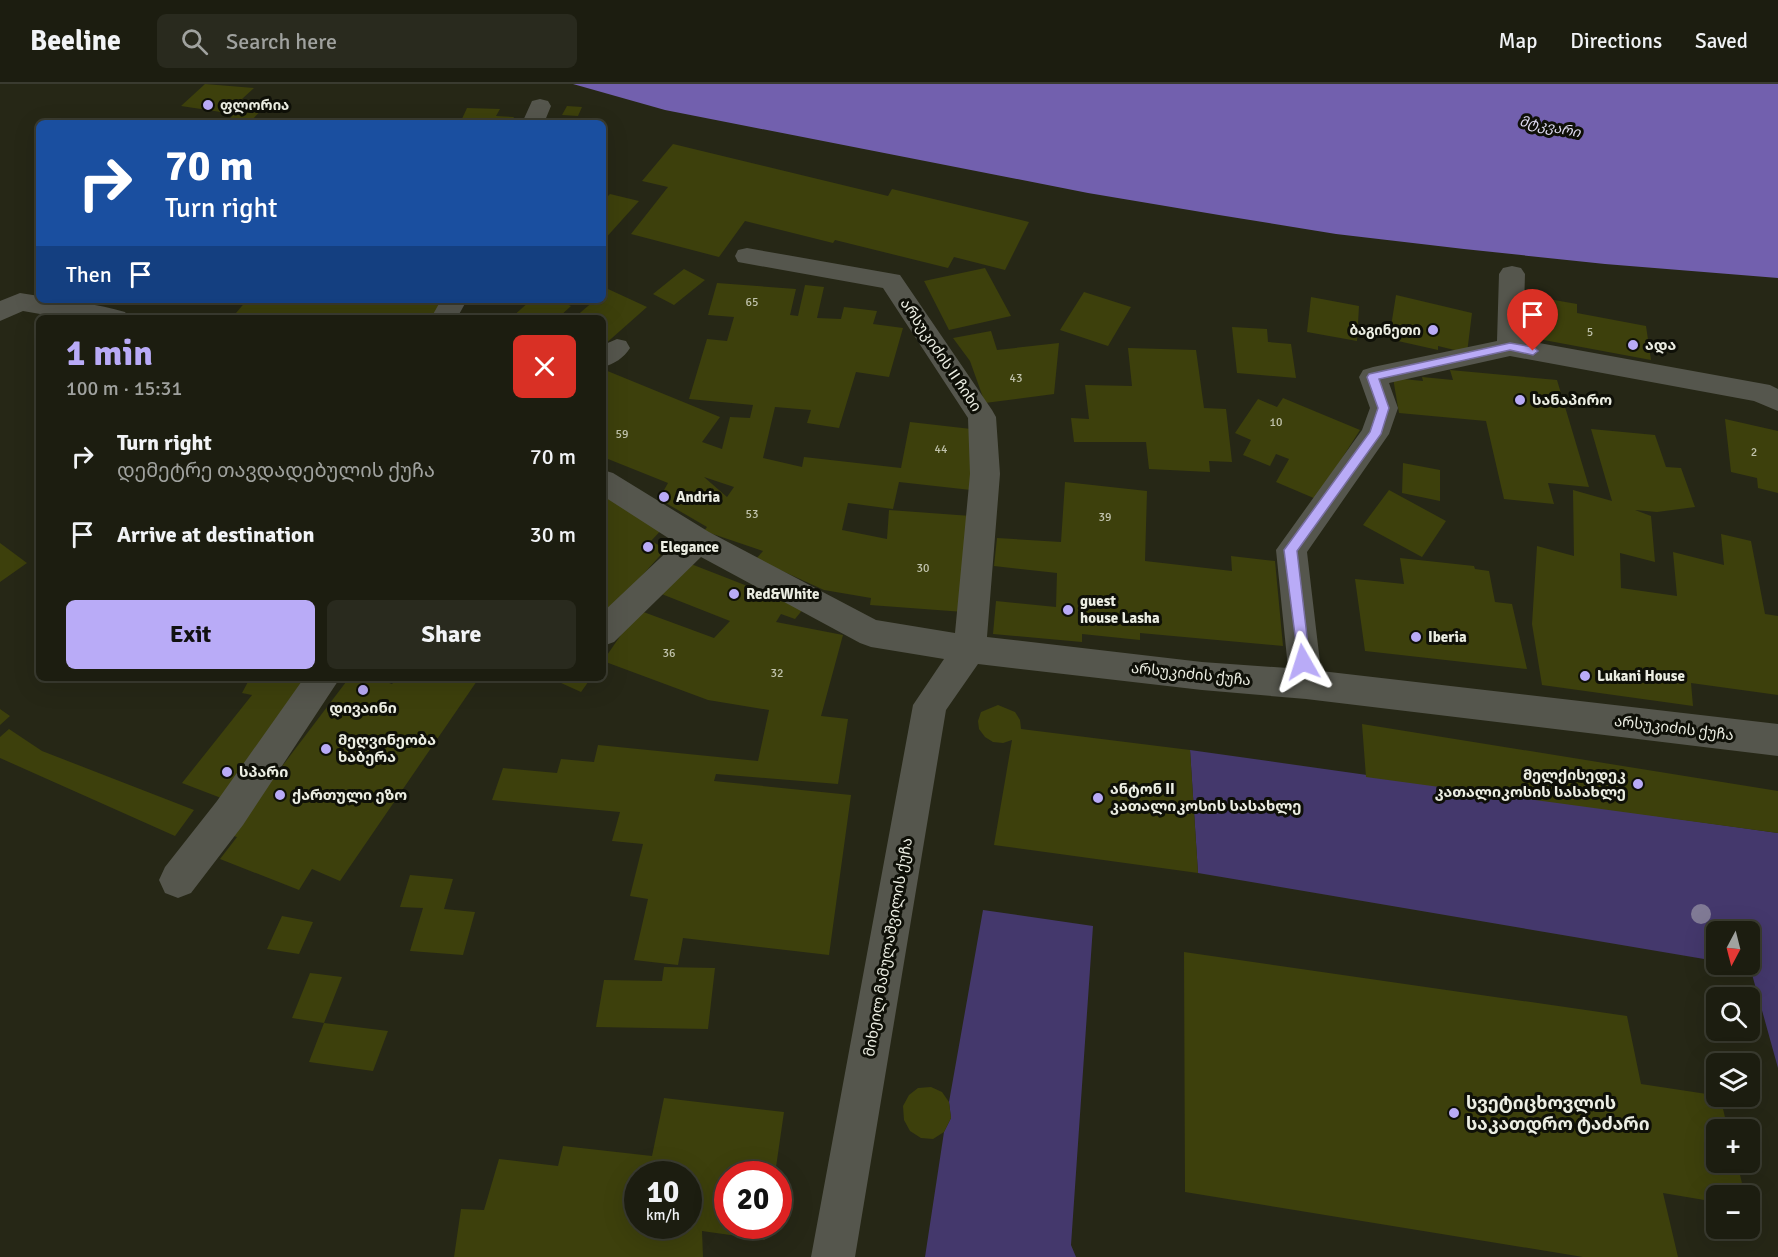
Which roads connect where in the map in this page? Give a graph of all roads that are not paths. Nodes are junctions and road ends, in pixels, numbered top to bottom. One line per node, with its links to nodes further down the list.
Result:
1 (747, 256): 10 (street, არსუკიძის II ჩიხი)
2 (1512, 274): 5 (street)
3 (0, 312): 4 (street)
4 (98, 315)
5 (1510, 347): 6 (street); 12 (street)
6 (1778, 401)
7 (606, 483): 8 (street, არსუკიძის ქუჩა)
8 (698, 541): 9 (street); 10 (street, არსუკიძის ქუჩა)
9 (606, 629)
10 (970, 649): 12 (street, არსუკიძის ქუჩა); 15 (street, მიხეილ მამულაშვილის ქუჩა)
11 (321, 681): 14 (street)
12 (1306, 684): 13 (street, არსუკიძის ქუჩა)
13 (1778, 740)
14 (178, 880)
15 (833, 1257)

